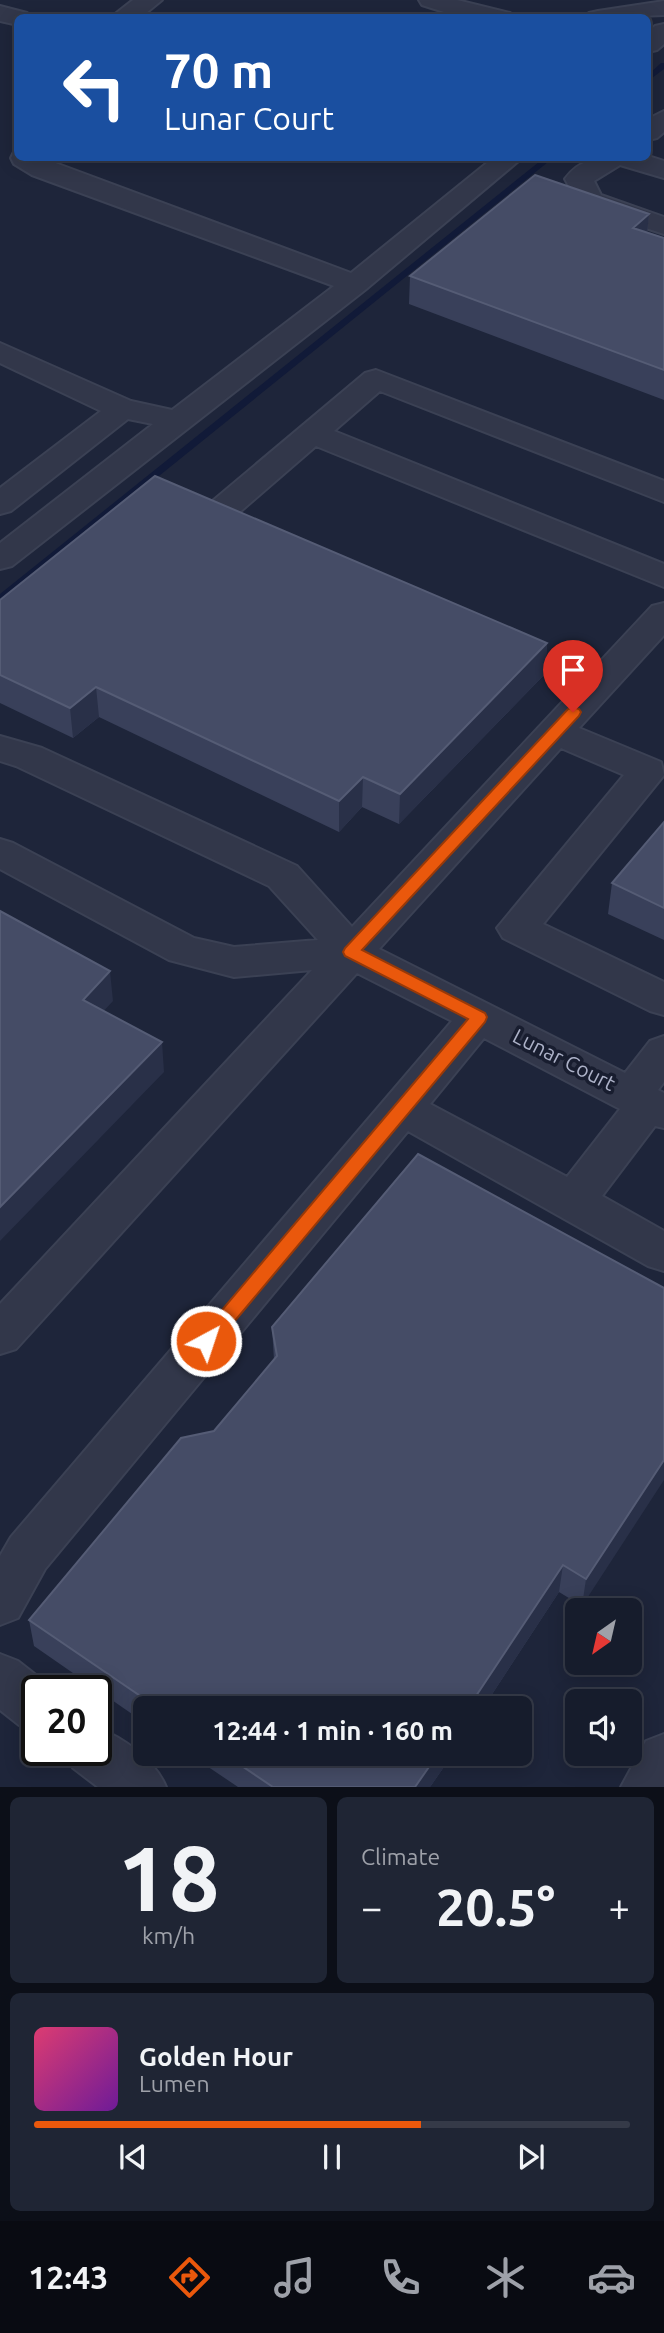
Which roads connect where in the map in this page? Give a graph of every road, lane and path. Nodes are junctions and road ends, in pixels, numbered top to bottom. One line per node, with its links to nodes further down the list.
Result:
1 (150, 0): 4 (street)
2 (431, 0): 5 (street)
3 (664, 8): 6 (street)
4 (127, 14)
5 (478, 14)
6 (624, 14)
7 (29, 161): 13 (street)
8 (505, 161): 13 (street)
9 (608, 161): 12 (street)
10 (635, 161): 11 (street)
11 (664, 170)
12 (664, 226)
13 (355, 284): 16 (street)
14 (0, 352): 15 (street)
15 (122, 409): 16 (street); 19 (street)
16 (178, 420): 21 (street)
17 (312, 433): 18 (street); 20 (street); 22 (street)
18 (664, 492)
19 (0, 503)
20 (215, 516)
21 (0, 559)
22 (664, 576)
23 (664, 614): 24 (street)
24 (555, 732): 26 (street); 28 (street)
25 (0, 748): 28 (street)
26 (656, 762): 29 (street)
27 (0, 852): 28 (street)
28 (351, 952): 30 (street, Lunar Court); 36 (street)
29 (664, 1000)
30 (479, 1017): 32 (street, Lunar Court); 33 (street)
31 (664, 1052): 32 (street)
32 (648, 1103): 34 (street)
33 (402, 1108): 34 (street); 37 (street)
34 (573, 1202): 35 (street)
35 (664, 1253)
36 (0, 1335)
37 (0, 1602)
38 (0, 1678): 39 (street)
39 (21, 1695)
40 (664, 1759): 43 (street)
41 (112, 1766): 42 (street)
42 (140, 1787)
43 (647, 1787)

